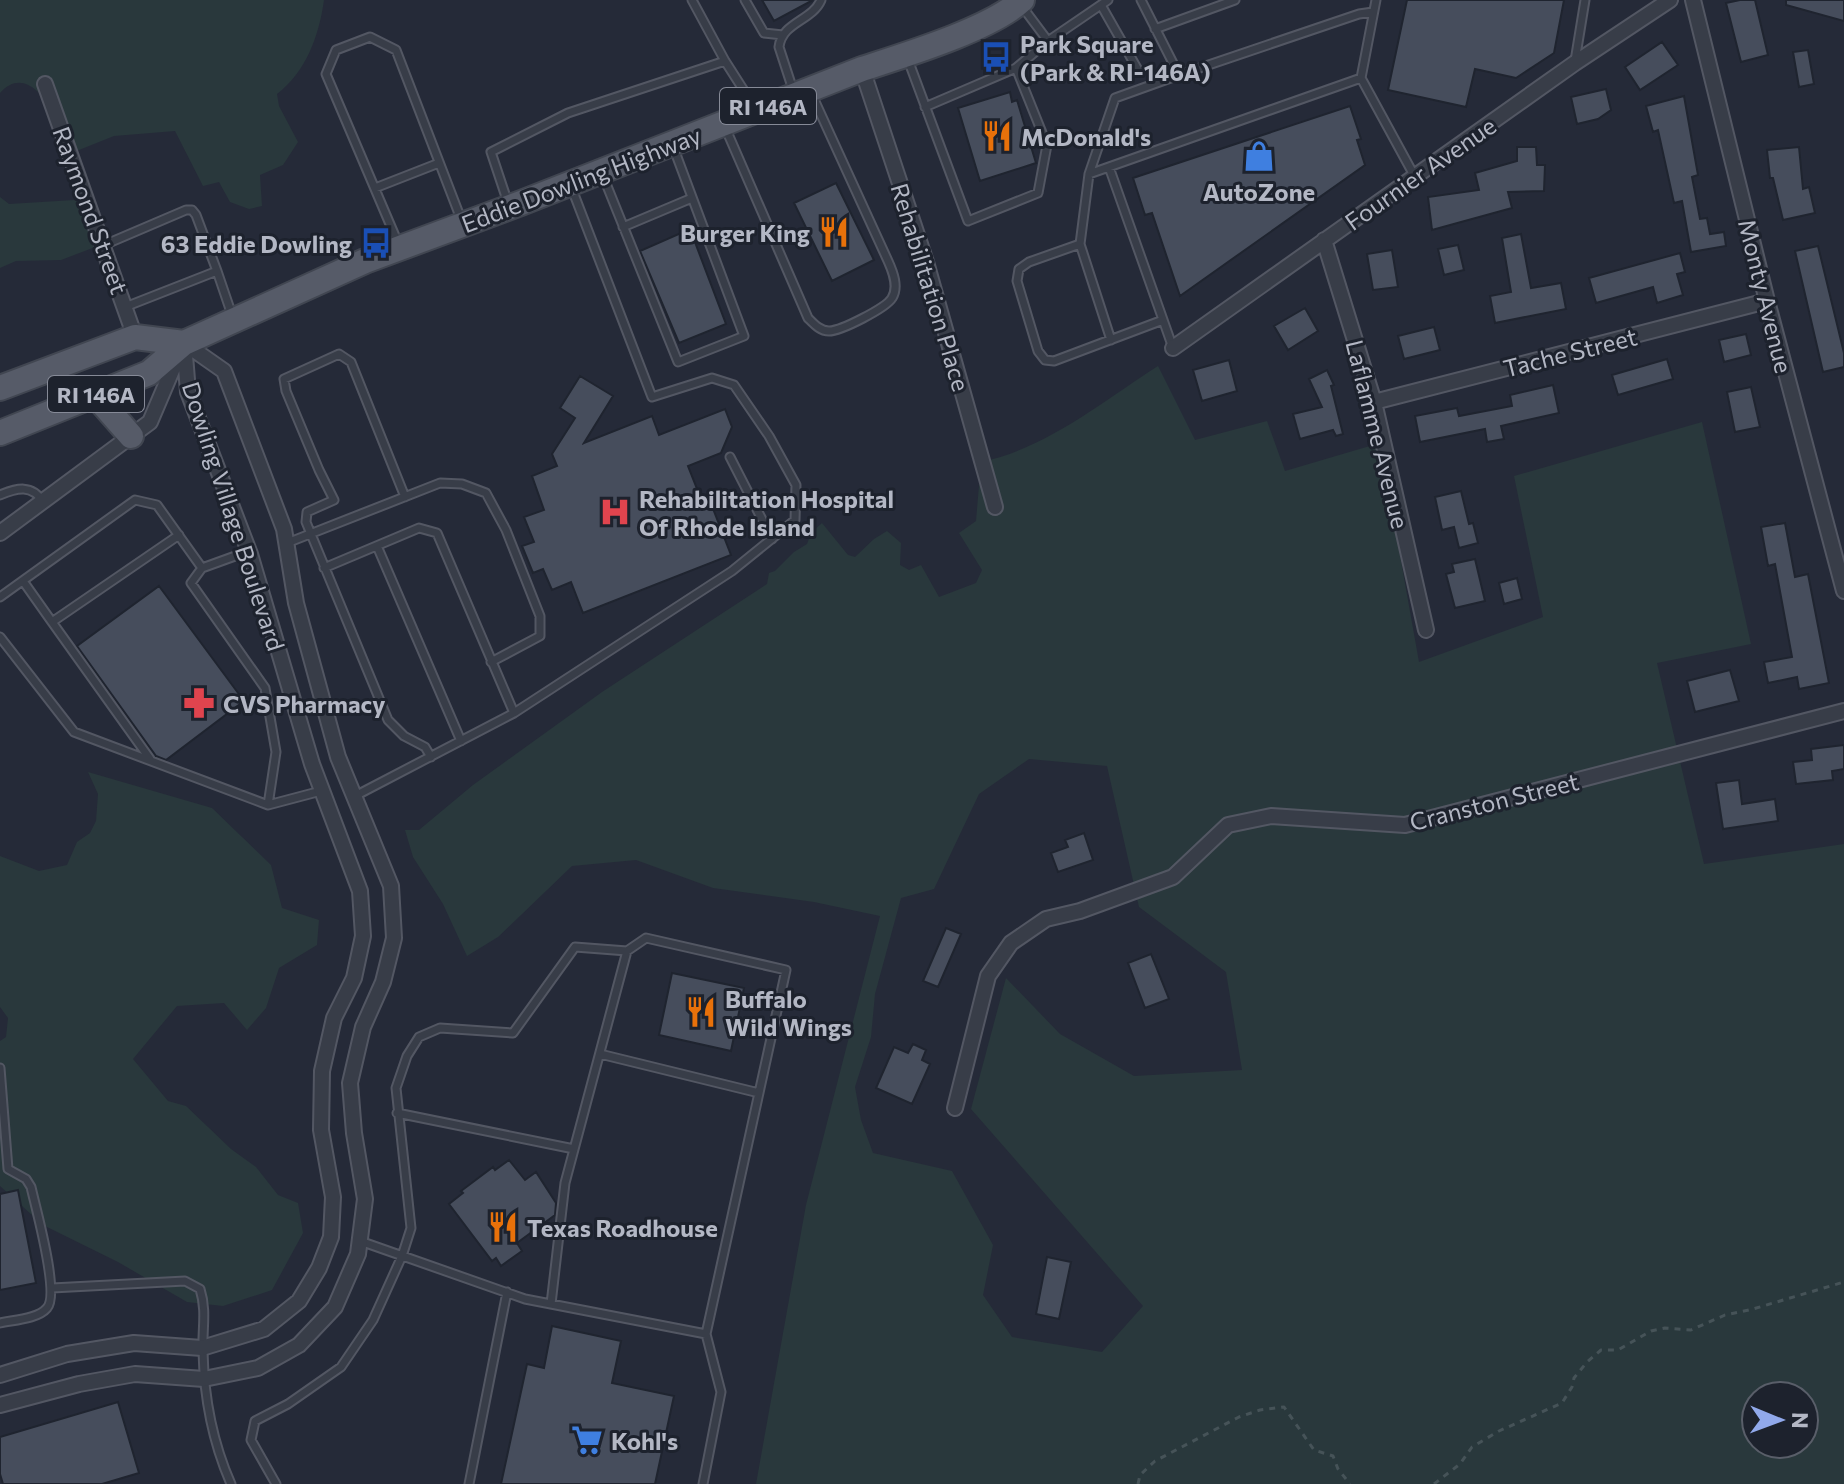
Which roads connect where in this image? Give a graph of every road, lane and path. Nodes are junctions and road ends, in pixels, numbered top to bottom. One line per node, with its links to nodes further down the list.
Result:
1 (692, 0): 17 (lane)
2 (745, 0): 14 (lane)
3 (821, 0): 14 (lane)
4 (1141, 0): 13 (lane)
5 (1235, 0): 13 (lane)
6 (1376, 0): 12 (lane)
7 (1585, 0): 18 (lane)
8 (1670, 0): 18 (street, Fournier Avenue)
9 (1693, 0): 46 (street, Monty Avenue)
10 (1023, 1): 15 (lane); 16 (main road, Eddie Dowling Highway / RI 146A)
11 (1104, 3): 15 (lane); 21 (lane)
12 (1373, 12): 22 (lane); 23 (lane)
13 (1155, 29): 22 (lane)
14 (783, 35): 25 (lane)
15 (1048, 41): 19 (lane)
16 (906, 55): 20 (main road, Eddie Dowling Highway / RI 146A); 26 (lane)
17 (725, 61): 27 (lane); 38 (lane)
18 (1575, 63): 34 (street, Fournier Avenue)
19 (1016, 68): 26 (lane); 26 (lane)
20 (862, 69): 25 (main road, Eddie Dowling Highway / RI 146A); 63 (street, Rehabilitation Place)
21 (1138, 70)
22 (1179, 75): 33 (lane)
23 (1361, 78): 31 (lane); 34 (lane)
24 (45, 84): 43 (street, Raymond Street)
25 (802, 92): 27 (main road, Eddie Dowling Highway / RI 146A); 28 (lane)
26 (925, 107)
27 (757, 110): 28 (main road, Eddie Dowling Highway / RI 146A)
28 (723, 123): 29 (main road, Eddie Dowling Highway / RI 146A)
29 (672, 143): 32 (main road, Eddie Dowling Highway / RI 146A); 37 (lane)
30 (439, 163): 36 (lane); 36 (lane); 39 (lane)
31 (1109, 167): 33 (lane); 49 (lane)
32 (601, 171): 35 (main road, Eddie Dowling Highway / RI 146A); 40 (lane)
33 (1089, 174): 42 (lane)
34 (1415, 177): 41 (street, Fournier Avenue)
35 (570, 183): 38 (main road, Eddie Dowling Highway / RI 146A); 67 (lane)
36 (375, 188): 44 (lane)
37 (692, 198): 40 (lane); 40 (lane)
38 (510, 207): 39 (main road, Eddie Dowling Highway / RI 146A)
39 (463, 225): 44 (main road, Eddie Dowling Highway / RI 146A)
40 (623, 227)
41 (1324, 240): 53 (street, Fournier Avenue); 56 (street, Laflamme Avenue)
42 (1080, 244): 51 (lane); 51 (lane)
43 (104, 245): 45 (lane); 47 (street, Raymond Street)
44 (400, 248): 48 (main road, Eddie Dowling Highway / RI 146A)
45 (217, 271): 47 (lane); 48 (lane)
46 (1767, 301): 56 (street, Tache Street); 74 (street, Monty Avenue)
47 (125, 307): 50 (street, Raymond Street)
48 (234, 320): 52 (main road, Eddie Dowling Highway / RI 146A)
49 (1163, 320): 51 (lane); 53 (lane)
50 (135, 337): 52 (main road, RI 146A); 54 (main road, RI 146A)
51 (1111, 340)
52 (184, 343): 55 (main road, Eddie Dowling Highway / RI 146A); 58 (street); 68 (street, Dowling Village Boulevard); 70 (street, Dowling Village Boulevard)
53 (1173, 348)
54 (0, 388)
55 (95, 395): 57 (main road, Eddie Dowling Highway / RI 146A); 58 (main road)
56 (1374, 402): 77 (street, Laflamme Avenue)
57 (0, 433)
58 (131, 436): 62 (street)
59 (730, 457): 67 (lane)
60 (0, 495): 62 (lane)
61 (405, 497): 65 (lane); 65 (lane); 79 (lane)
62 (43, 502): 64 (street)
63 (995, 507)
64 (0, 533)
65 (311, 534): 68 (lane); 72 (lane)
66 (179, 535): 71 (lane); 73 (lane); 76 (lane)
67 (772, 539): 81 (lane)
68 (286, 543): 86 (street, Dowling Village Boulevard)
69 (377, 546): 72 (lane); 79 (lane); 82 (lane)
70 (249, 551): 71 (lane); 85 (street, Dowling Village Boulevard)
71 (202, 568): 87 (lane)
72 (324, 568): 83 (lane)
73 (23, 581): 75 (lane); 76 (lane)
74 (1844, 591)
75 (0, 597)
76 (52, 622): 84 (lane)
77 (1426, 630)
78 (0, 637): 84 (lane)
79 (491, 662): 81 (lane)
80 (1844, 711): 92 (street, Cranston Street)
81 (514, 713): 82 (lane)
82 (461, 741): 83 (lane)
83 (431, 757): 86 (lane)
84 (152, 761): 87 (lane)
85 (322, 791): 87 (lane); 104 (street, Dowling Village Boulevard)
86 (355, 796): 96 (street, Dowling Village Boulevard)
87 (268, 805)
88 (627, 951): 89 (lane); 91 (lane); 93 (lane)
89 (600, 1054): 91 (lane); 94 (lane)
90 (0, 1068): 95 (lane)
91 (759, 1093): 103 (lane)
92 (955, 1108)
93 (397, 1113): 94 (lane); 97 (lane)
94 (574, 1149): 101 (lane)
95 (4, 1169): 99 (lane)
96 (360, 1241): 97 (lane); 106 (street, Dowling Village Boulevard)
97 (402, 1256): 100 (lane); 109 (lane)
98 (1844, 1282): 114 (path)
99 (52, 1288): 102 (lane); 104 (lane)
100 (507, 1292): 101 (lane); 110 (lane)
101 (551, 1304): 103 (lane)
102 (0, 1323)
103 (706, 1334): 111 (lane)
104 (202, 1348): 105 (street, Dowling Village Boulevard); 106 (lane)
105 (0, 1375)
106 (204, 1379): 107 (street, Dowling Village Boulevard); 108 (lane)
107 (0, 1405)
108 (231, 1484)
109 (276, 1484)
110 (469, 1484)
111 (703, 1484)
112 (1138, 1484): 113 (path)
113 (1350, 1484)
114 (1434, 1484)

